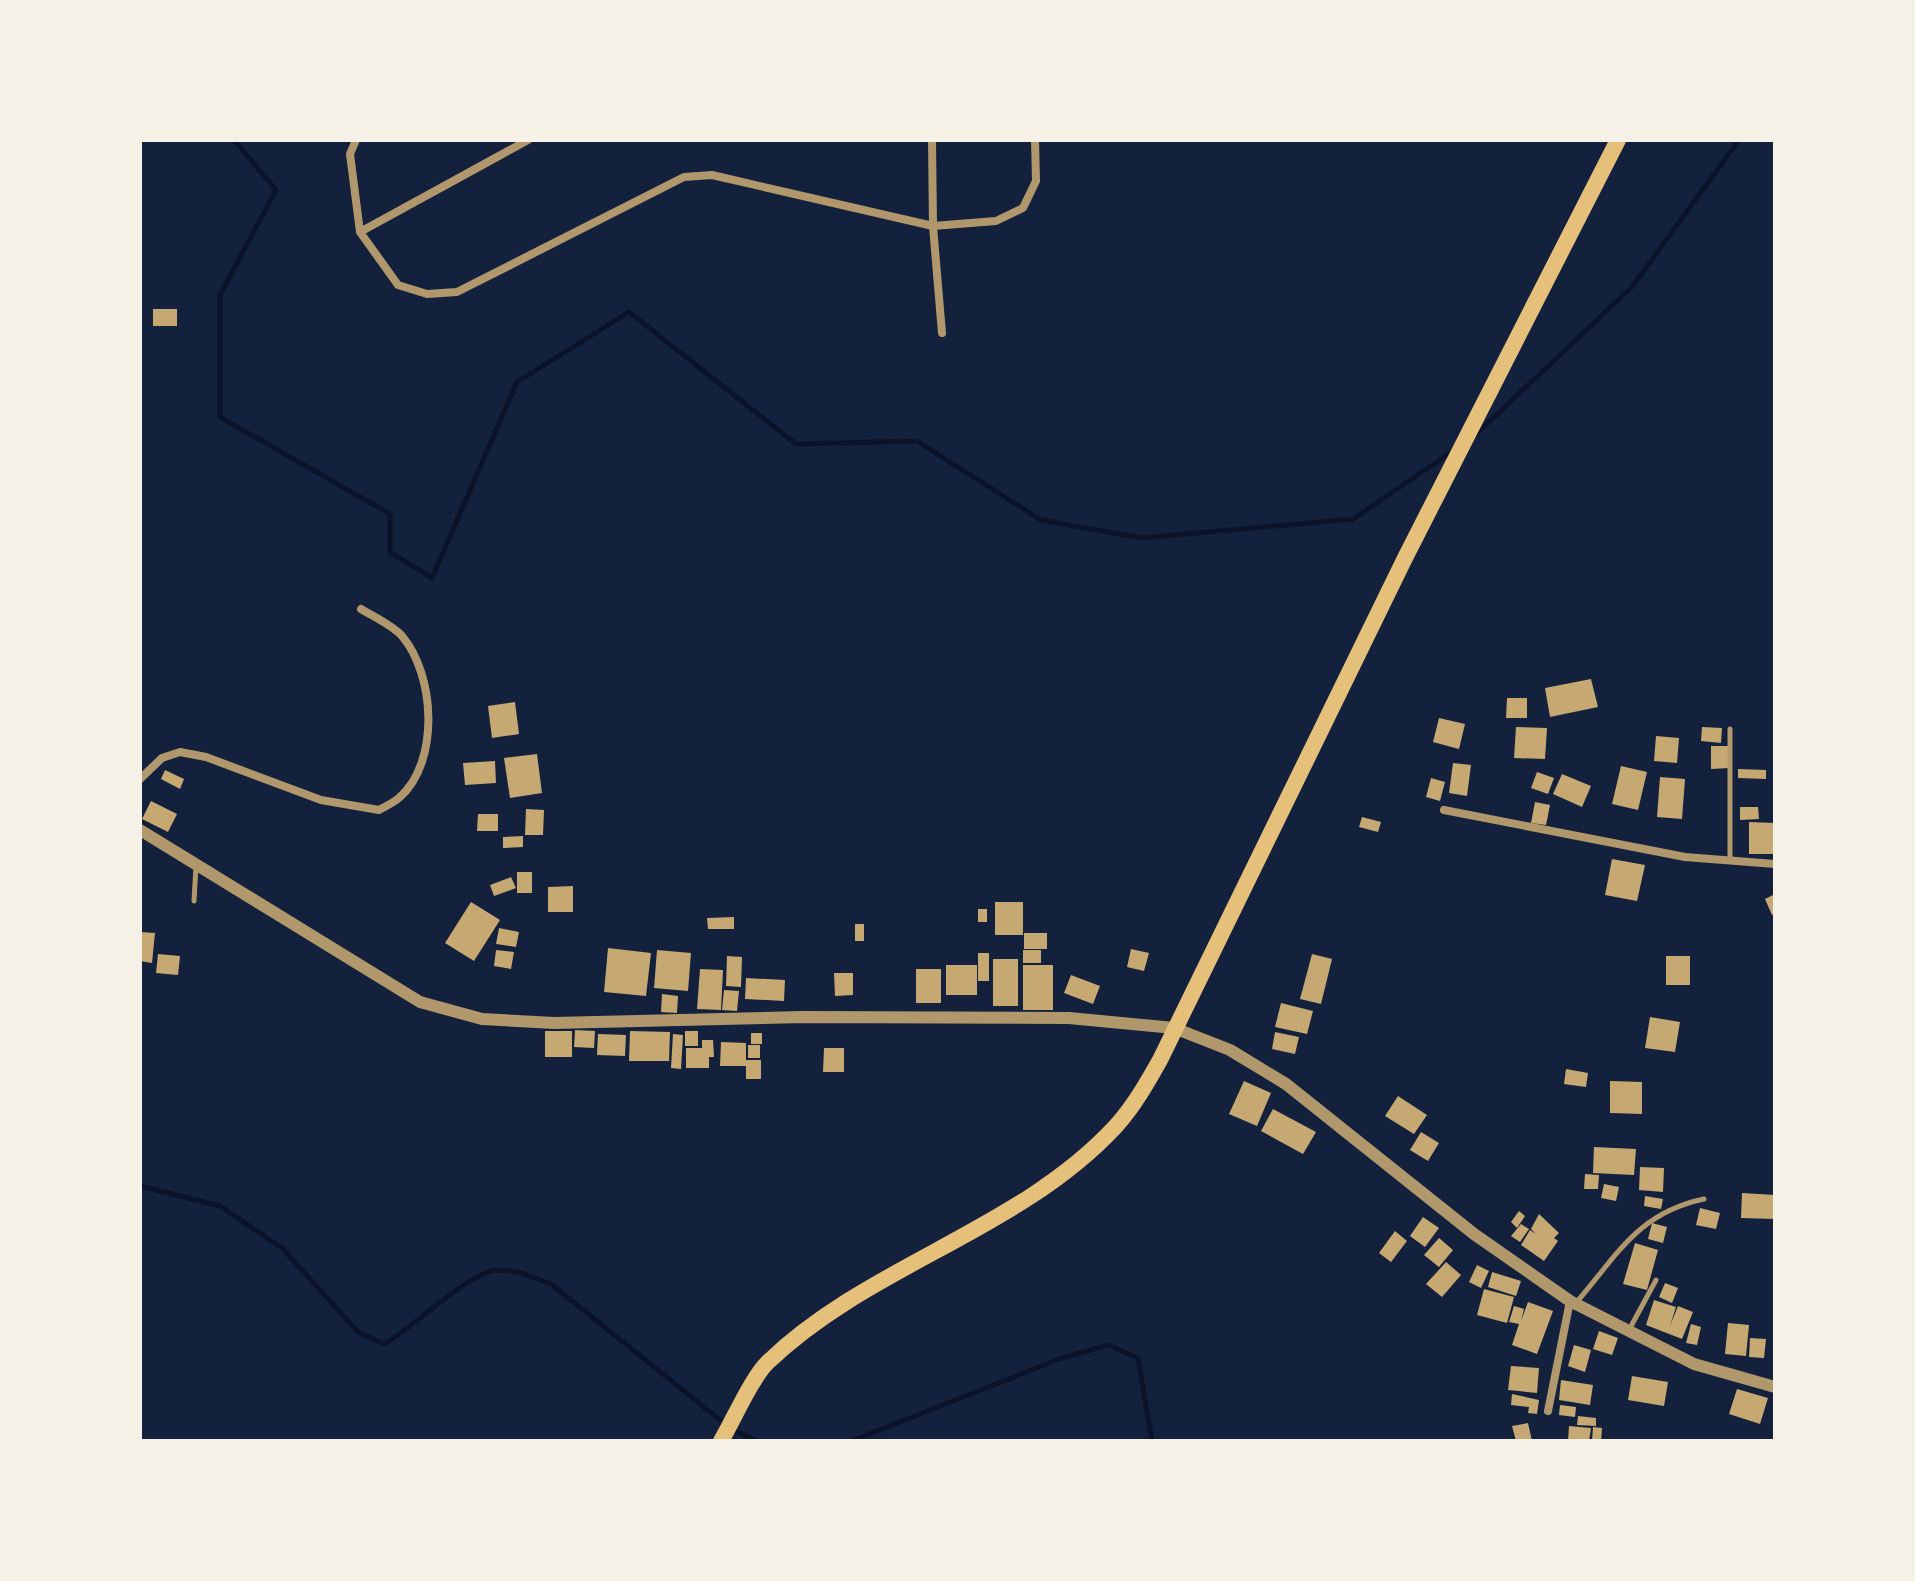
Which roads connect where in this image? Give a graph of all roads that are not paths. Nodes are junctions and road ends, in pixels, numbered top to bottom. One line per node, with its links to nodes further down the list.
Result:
1 (356, 140): 7 (street)
2 (528, 140): 7 (street)
3 (932, 140): 6 (street)
4 (1035, 140): 6 (street)
5 (1618, 140): 18 (main road)
6 (933, 226): 7 (street); 8 (street)
7 (360, 232)
8 (942, 333)
9 (361, 609): 11 (street)
10 (1730, 729): 14 (lane)
11 (140, 779)
12 (1444, 810): 14 (street)
13 (140, 830): 16 (street)
14 (1730, 860): 15 (street)
15 (1775, 864)
16 (196, 865): 17 (lane); 18 (street)
17 (194, 901)
18 (1174, 1028): 21 (street); 25 (main road)
19 (1704, 1199): 21 (lane)
20 (1656, 1280): 22 (lane)
21 (1573, 1302): 22 (street); 24 (street)
22 (1628, 1331): 23 (street)
23 (1775, 1387)
24 (1548, 1411)
25 (721, 1441)

